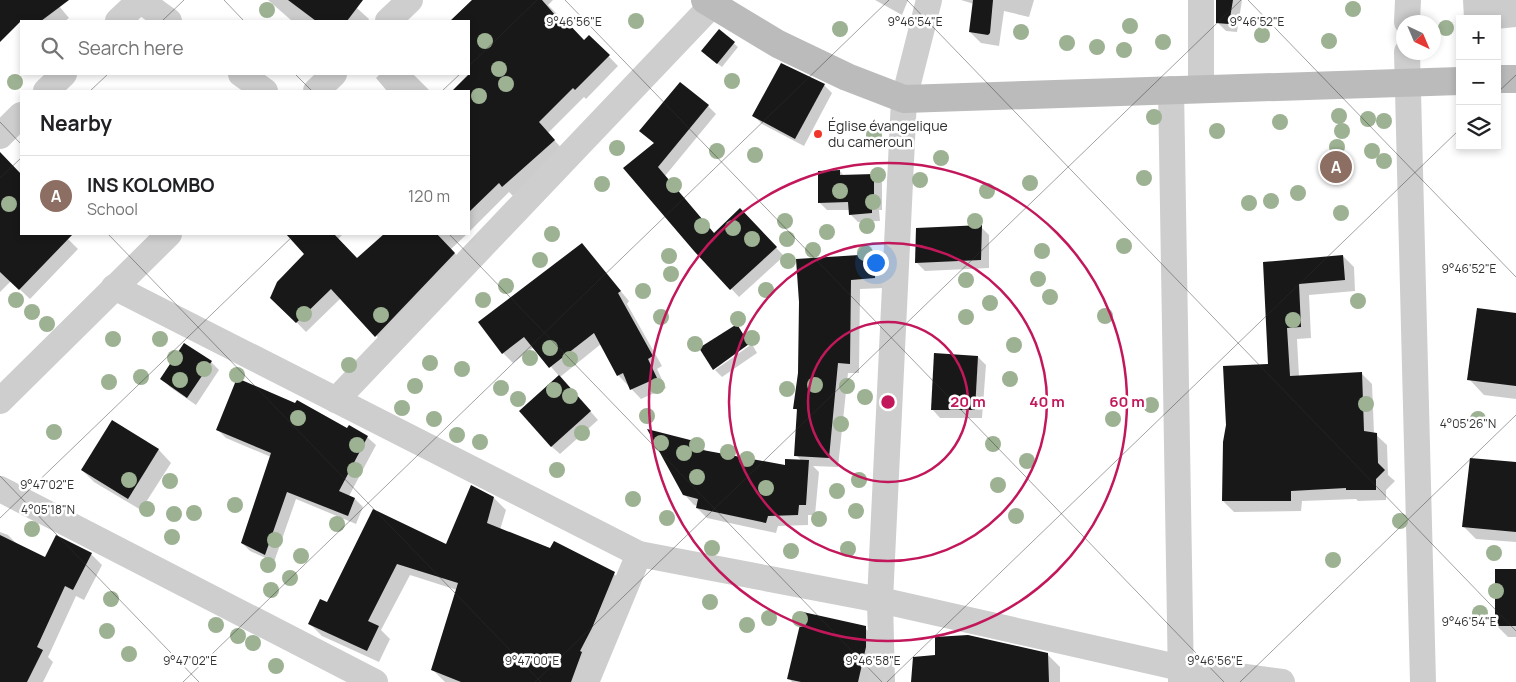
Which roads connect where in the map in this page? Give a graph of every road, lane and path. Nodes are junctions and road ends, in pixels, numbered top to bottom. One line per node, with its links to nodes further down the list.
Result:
1 (140, 0): 8 (street); 9 (street)
2 (410, 0): 10 (street)
3 (929, 0): 24 (street)
4 (1201, 0): 20 (street)
5 (1408, 0): 7 (street)
6 (709, 2): 24 (main road); 29 (street)
7 (1407, 15)
8 (119, 20)
9 (168, 20)
10 (389, 20)
11 (1407, 60): 18 (street)
12 (63, 75): 21 (street)
13 (242, 75): 22 (street)
14 (333, 75): 23 (street)
15 (1516, 79): 16 (main road)
16 (1501, 80)
17 (1456, 81): 18 (main road)
18 (1406, 83): 20 (main road); 39 (street)
19 (1171, 89): 20 (main road); 24 (main road); 34 (street)
20 (1201, 89)
21 (47, 90)
22 (264, 90)
23 (317, 90)
24 (904, 99): 33 (street)
25 (20, 116): 26 (street)
26 (0, 136)
27 (168, 235): 28 (street)
28 (114, 287): 29 (street); 30 (street)
29 (336, 400): 32 (street)
30 (0, 401)
31 (0, 489): 35 (street)
32 (639, 554): 33 (street); 36 (street)
33 (880, 600): 34 (street); 37 (street)
34 (1181, 675): 38 (street)
35 (375, 682)
36 (586, 682)
37 (882, 682)
38 (1282, 682)
39 (1423, 682)

